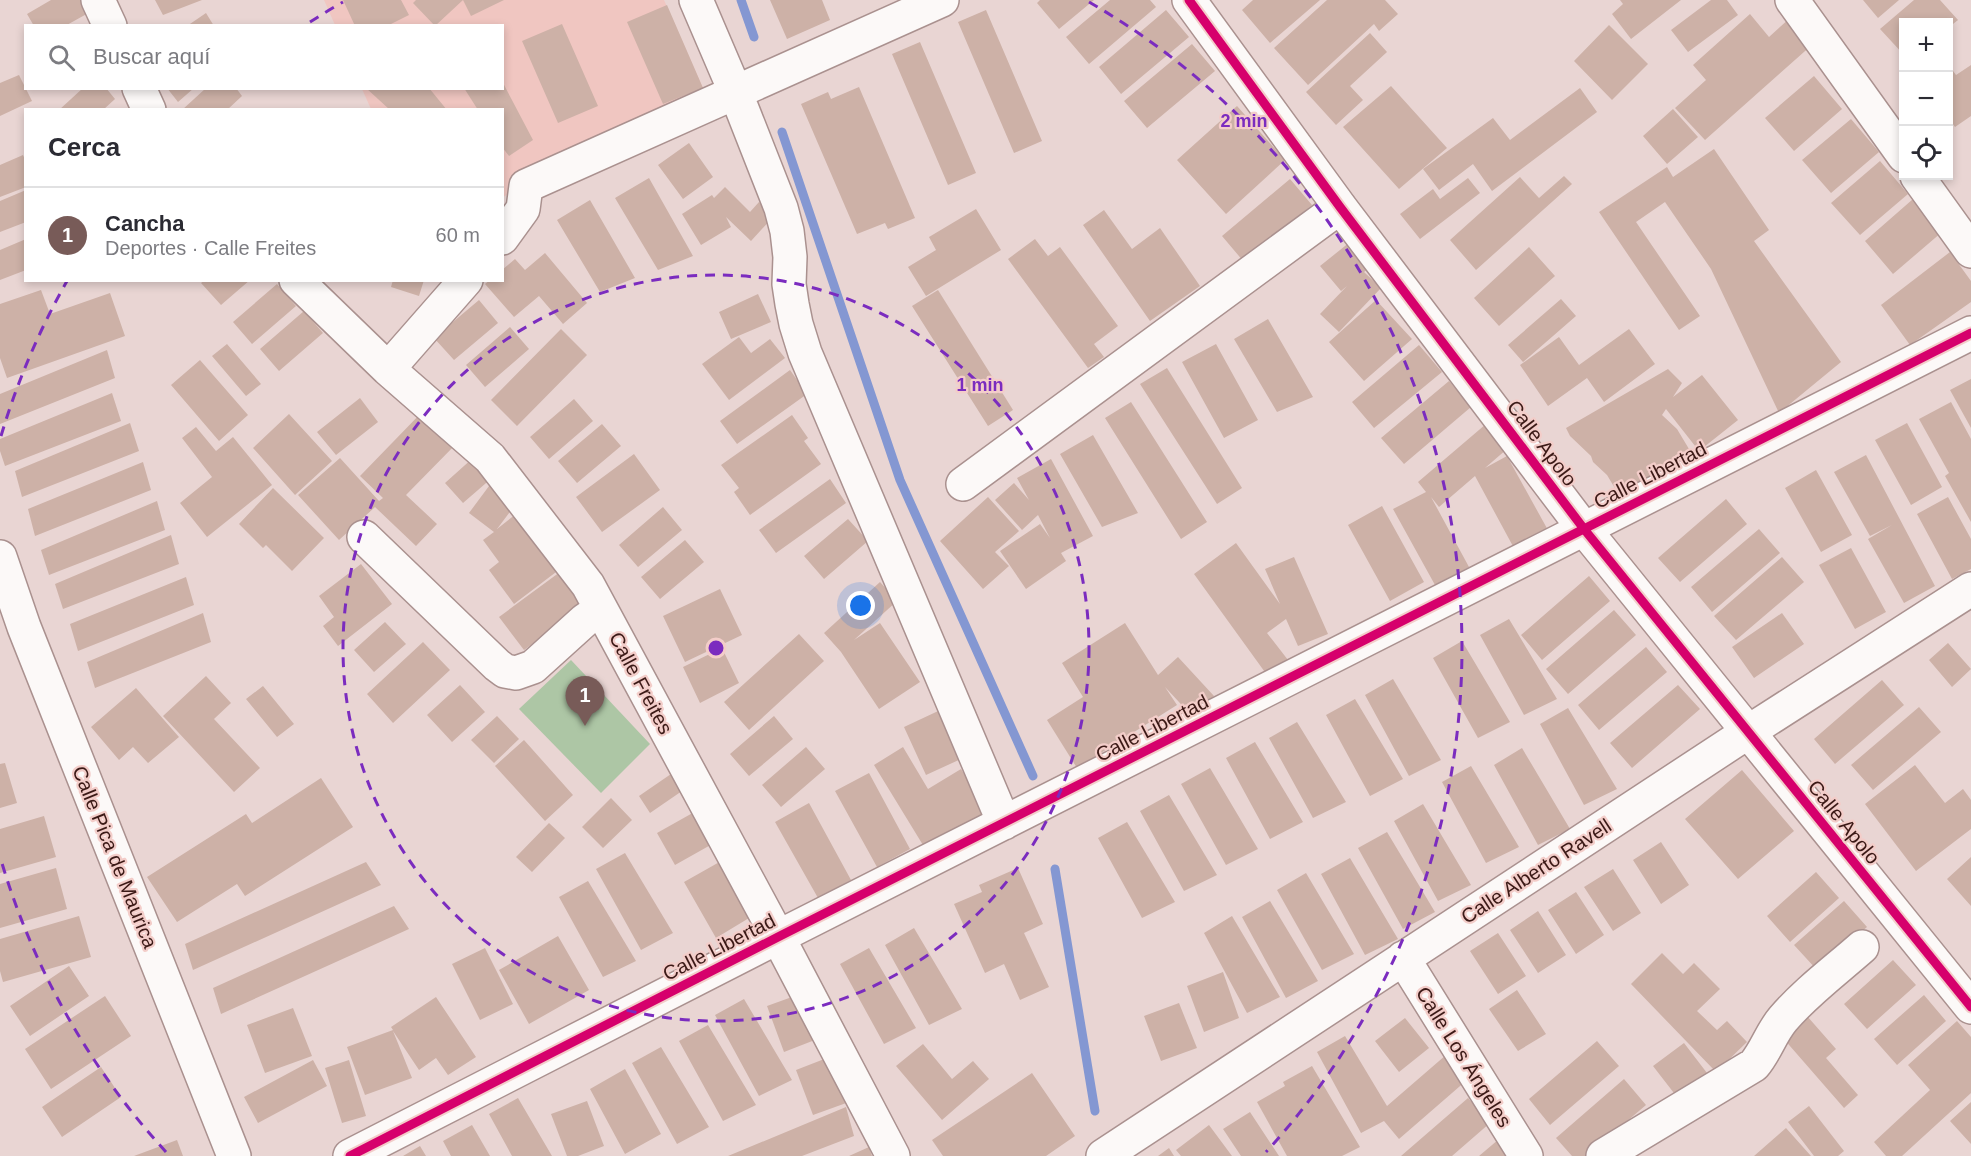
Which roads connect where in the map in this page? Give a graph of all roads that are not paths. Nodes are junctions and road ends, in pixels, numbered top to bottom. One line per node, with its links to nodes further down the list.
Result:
1 (98, 0): 6 (street)
2 (696, 0): 8 (street)
3 (942, 0): 8 (street)
4 (1189, 0): 12 (street, Calle Apolo)
5 (1792, 0): 10 (street)
6 (109, 24)
7 (140, 90): 9 (street)
8 (735, 91): 13 (street); 27 (street)
9 (148, 108)
10 (1899, 149)
11 (1920, 180): 14 (street)
12 (1340, 207): 19 (street); 20 (street, Calle Apolo)
13 (504, 235)
14 (1971, 251)
15 (298, 282): 18 (street, Calle Freites)
16 (464, 282): 18 (street)
17 (1971, 333): 20 (street, Calle Libertad)
18 (388, 369): 24 (street, Calle Freites)
19 (963, 484)
20 (1584, 529): 26 (street, Calle Apolo); 27 (street, Calle Libertad)
21 (364, 537): 24 (street)
22 (0, 557): 25 (street, Calle Pica de Maurica)
23 (1971, 589): 26 (street, Calle Alberto Ravell)
24 (601, 609): 28 (street, Calle Freites)
25 (12, 633): 32 (street, Calle Pica de Maurica)
26 (1748, 732): 30 (street, Calle Alberto Ravell); 31 (street, Calle Apolo)
27 (1004, 823): 28 (street, Calle Libertad)
28 (778, 937): 33 (street, Calle Libertad); 34 (street, Calle Freites)
29 (1862, 947): 37 (street)
30 (1403, 958): 35 (street, Calle Alberto Ravell); 36 (street, Calle Los Ángeles)
31 (1971, 1007)
32 (234, 1156)
33 (350, 1156)
34 (893, 1156)
35 (1103, 1156)
36 (1526, 1156)
37 (1603, 1156)

